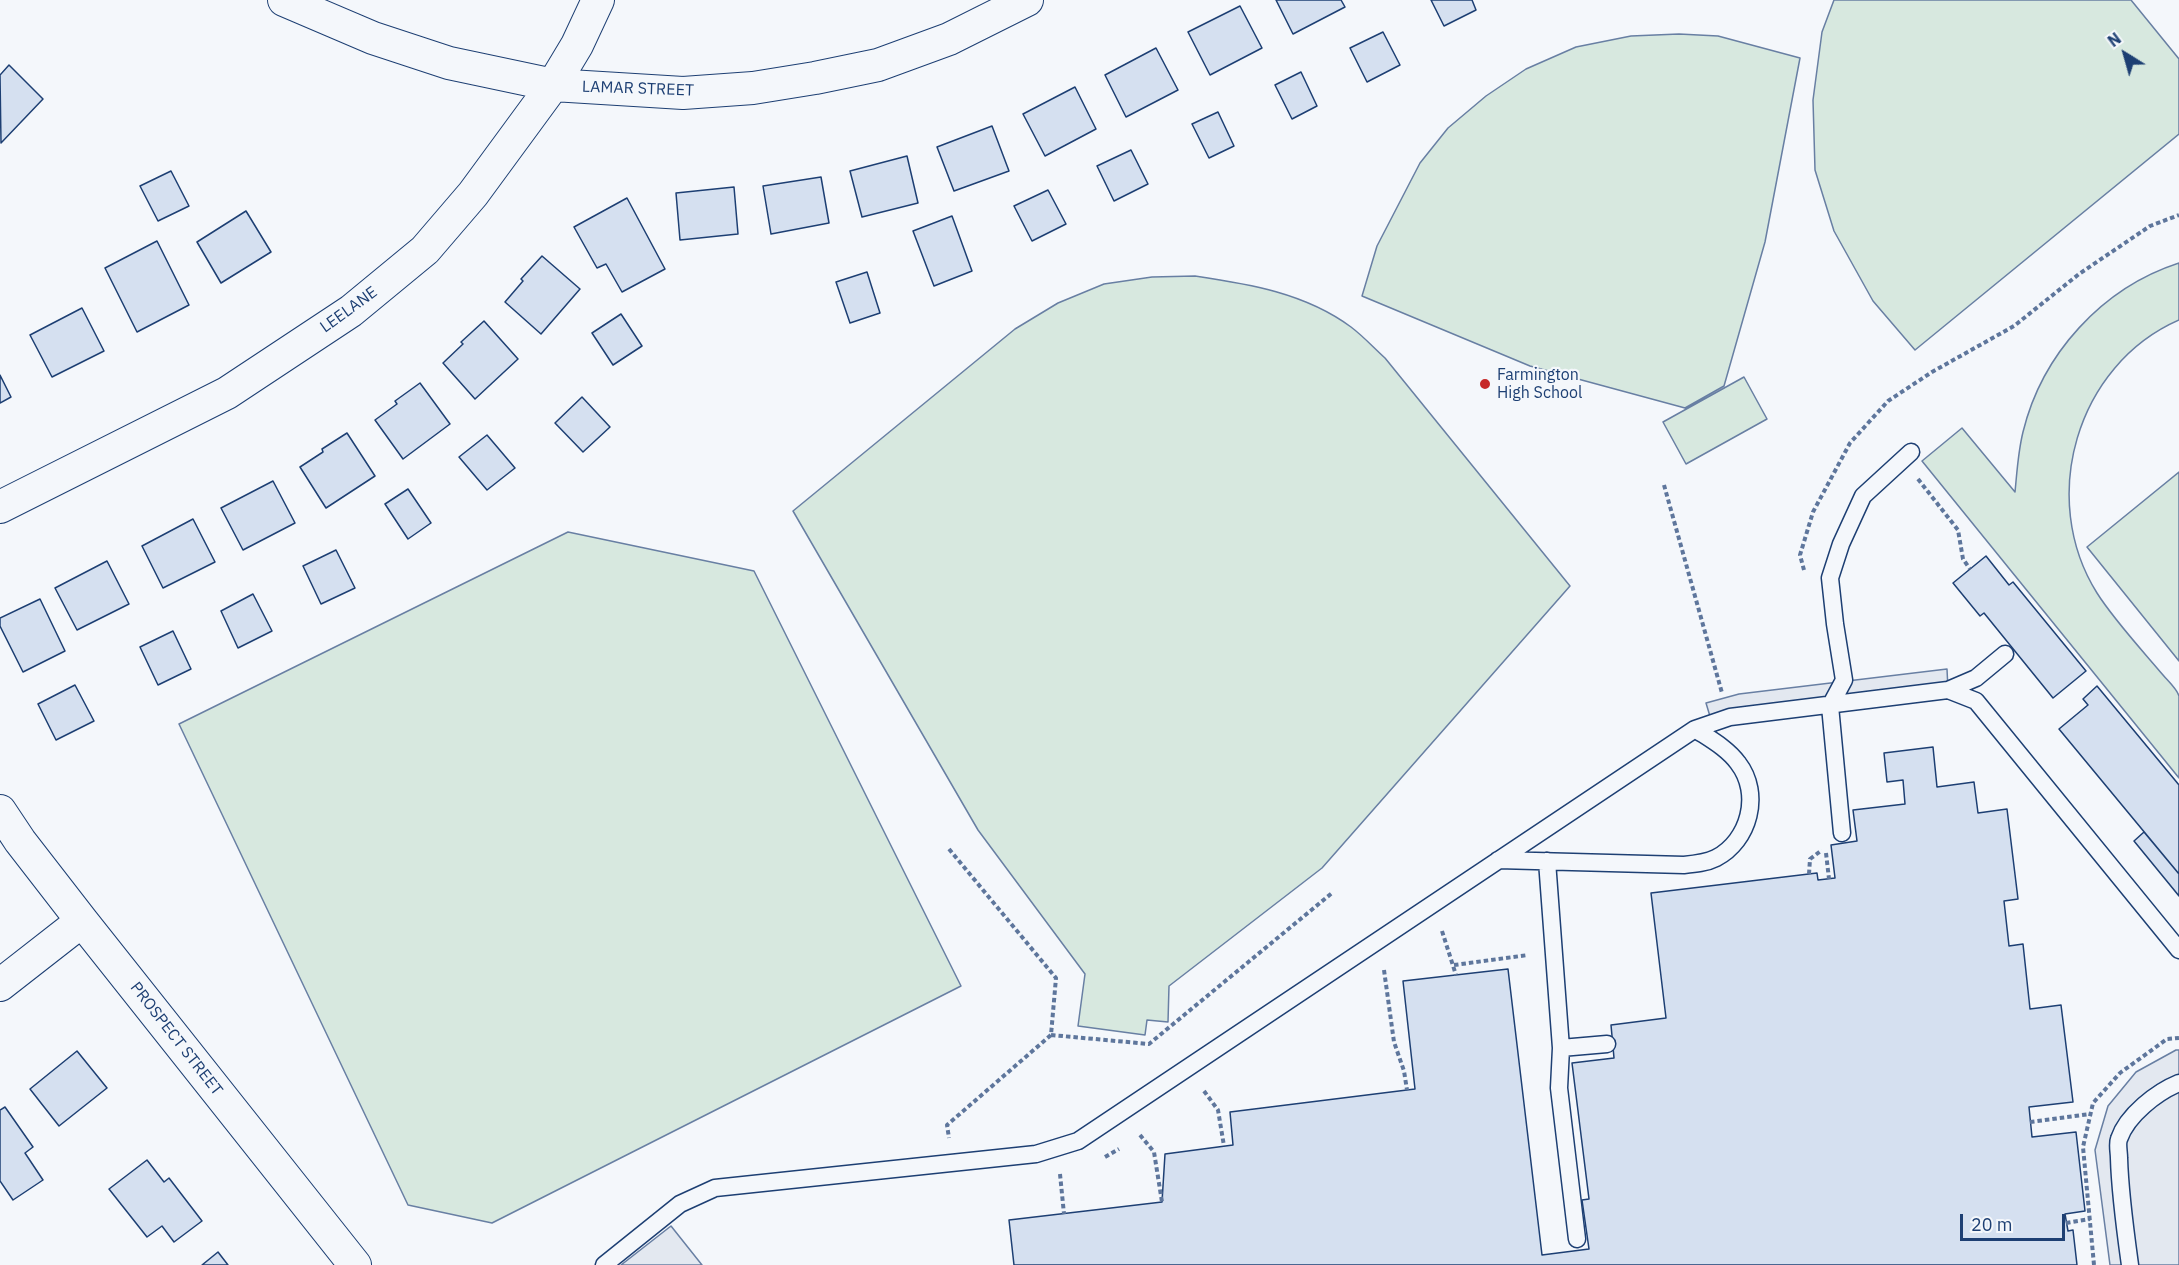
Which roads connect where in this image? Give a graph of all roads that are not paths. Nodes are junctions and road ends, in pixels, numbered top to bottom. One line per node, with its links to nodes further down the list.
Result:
1 (284, 0): 4 (street, LAMAR STREET)
2 (598, 0): 4 (street, LEELANE)
3 (1027, 0): 4 (street, LAMAR STREET)
4 (553, 86): 6 (street, LEELANE)
5 (1907, 456): 9 (lane)
6 (0, 507)
7 (2005, 654): 8 (lane)
8 (1948, 690): 9 (lane); 16 (lane)
9 (1830, 705): 10 (lane); 12 (lane)
10 (1695, 729): 13 (lane); 14 (lane)
11 (0, 811): 15 (street, PROSPECT STREET)
12 (1842, 833)
13 (1498, 860): 14 (lane); 23 (lane)
14 (1547, 861): 19 (lane)
15 (82, 921): 17 (street); 22 (street, PROSPECT STREET)
16 (2179, 950)
17 (0, 985)
18 (1607, 1044): 19 (lane)
19 (1562, 1048): 21 (lane)
20 (2179, 1083): 24 (lane)
21 (1577, 1239)
22 (355, 1265)
23 (604, 1265)
24 (2130, 1265)

